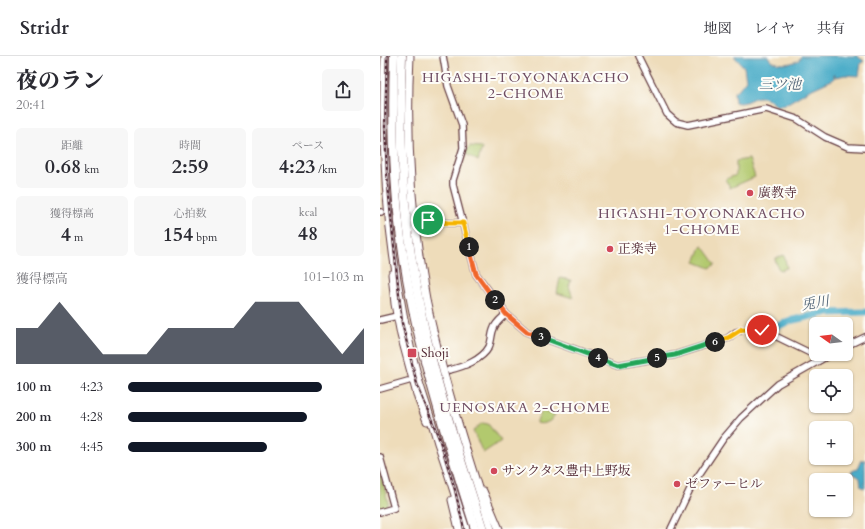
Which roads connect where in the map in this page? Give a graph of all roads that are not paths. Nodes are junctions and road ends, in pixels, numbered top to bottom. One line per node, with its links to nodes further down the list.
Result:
1 (385, 56): 9 (main road)
2 (394, 56): 28 (highway)
3 (402, 56): 29 (highway)
4 (410, 56): 24 (main road)
5 (443, 56): 10 (street)
6 (638, 56): 7 (street)
7 (865, 148)
8 (428, 220): 10 (street)
9 (389, 221): 12 (main road); 21 (main road)
10 (463, 223): 11 (street)
11 (506, 314): 16 (street); 18 (street)
12 (397, 316): 13 (street); 21 (main road)
13 (380, 320)
14 (865, 337): 15 (street)
15 (853, 343)
16 (809, 353)
17 (818, 361): 32 (street)
18 (449, 370)
19 (408, 381): 20 (street)
20 (380, 390)
21 (439, 444): 23 (main road)
22 (380, 456): 25 (street)
23 (443, 457): 26 (main road); 27 (main road)
24 (469, 458): 30 (main road); 31 (main road)
25 (380, 512)
26 (459, 529)
27 (466, 529)
28 (475, 529)
29 (482, 529)
30 (491, 529)
31 (499, 529)
32 (671, 529)

